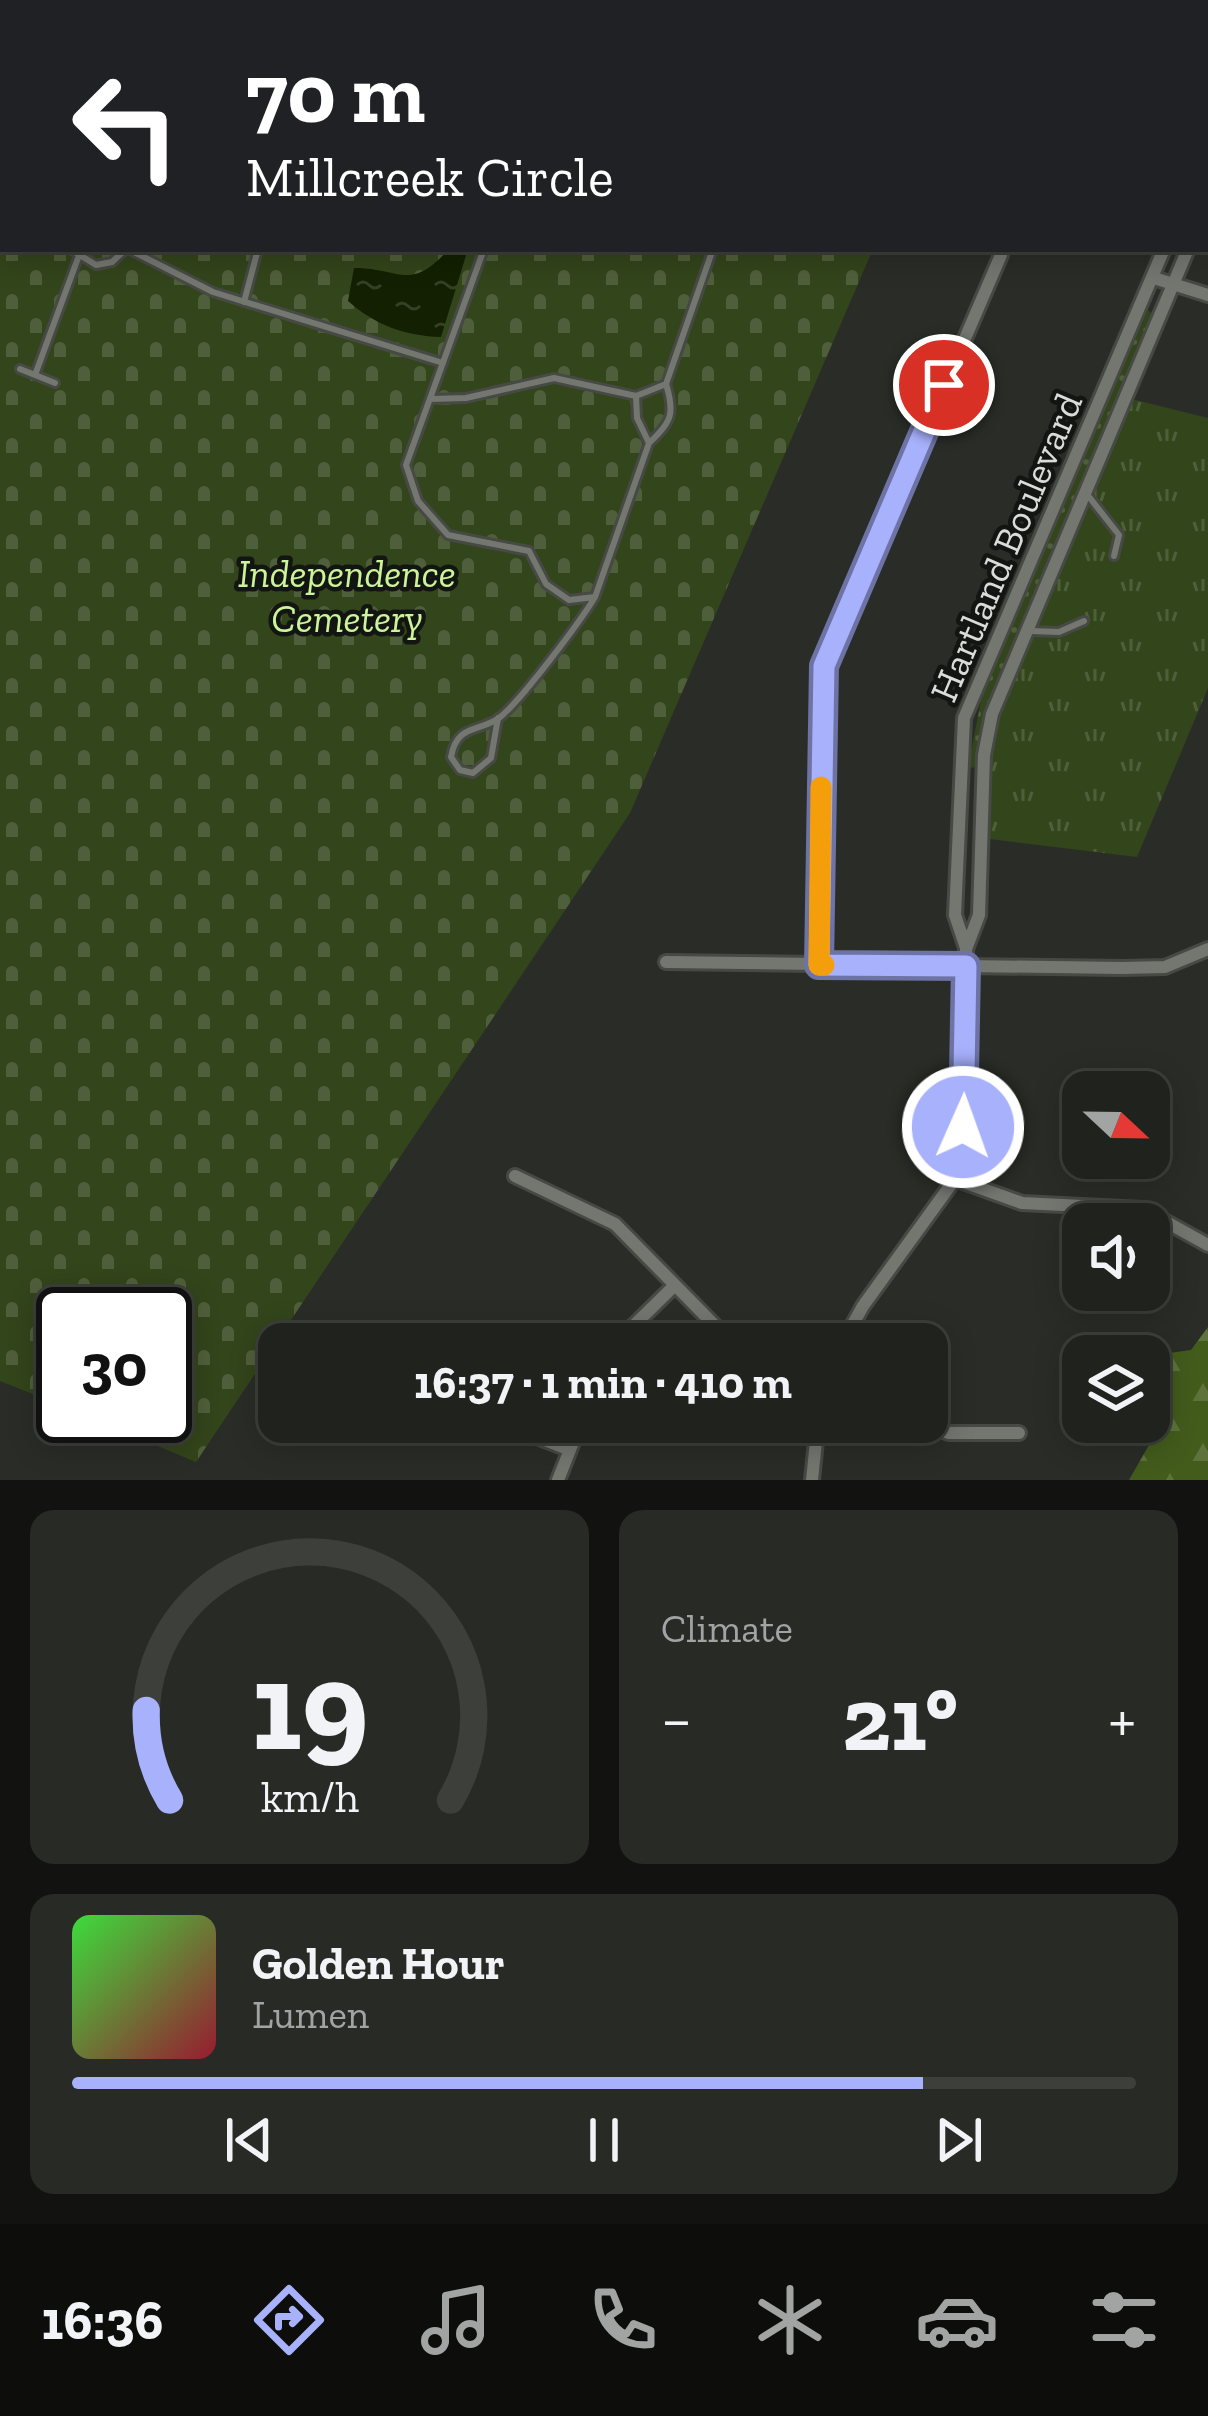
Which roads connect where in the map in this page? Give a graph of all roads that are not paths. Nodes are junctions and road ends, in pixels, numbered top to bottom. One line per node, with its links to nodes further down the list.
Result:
1 (73, 252): 10 (lane)
2 (124, 252): 10 (lane)
3 (132, 252): 14 (lane)
4 (257, 252): 14 (lane)
5 (483, 252): 15 (lane)
6 (712, 252): 19 (lane)
7 (1163, 252): 11 (street, Hartland Boulevard)
8 (1187, 252): 12 (street, Hartland Boulevard)
9 (1001, 254): 32 (street)
10 (78, 258): 17 (lane)
11 (1154, 278): 12 (street); 29 (street, Hartland Boulevard)
12 (1176, 285): 13 (street); 23 (street, Hartland Boulevard)
13 (1208, 295)
14 (244, 302): 15 (lane)
15 (443, 363): 21 (lane)
16 (20, 369): 17 (lane)
17 (35, 375): 18 (lane)
18 (55, 383)
19 (666, 384): 20 (lane); 22 (lane)
20 (636, 396): 21 (lane); 22 (lane)
21 (431, 399): 25 (lane)
22 (650, 442): 25 (lane)
23 (1086, 494): 24 (lane); 27 (street, Hartland Boulevard)
24 (1114, 556)
25 (595, 597): 28 (lane)
26 (1084, 621): 27 (lane)
27 (1027, 631): 29 (street, Hartland Boulevard)
28 (498, 718): 28 (lane)
29 (966, 949): 33 (street, Hartland Boulevard)
30 (1208, 949): 33 (street)
31 (666, 962): 32 (street)
32 (819, 965): 33 (street)
33 (966, 966): 35 (street, Hartland Boulevard)
34 (514, 1176): 37 (street)
35 (955, 1179): 36 (street); 40 (street, Hartland Boulevard)
36 (1208, 1245)
37 (675, 1285): 38 (street); 39 (street)
38 (636, 1323)
39 (712, 1323)
40 (856, 1323)
41 (948, 1432): 42 (street)
42 (1019, 1433)
43 (552, 1443): 46 (street)
44 (573, 1443): 46 (street)
45 (816, 1443): 48 (street)
46 (570, 1450): 47 (street)
47 (558, 1480)
48 (812, 1480)

